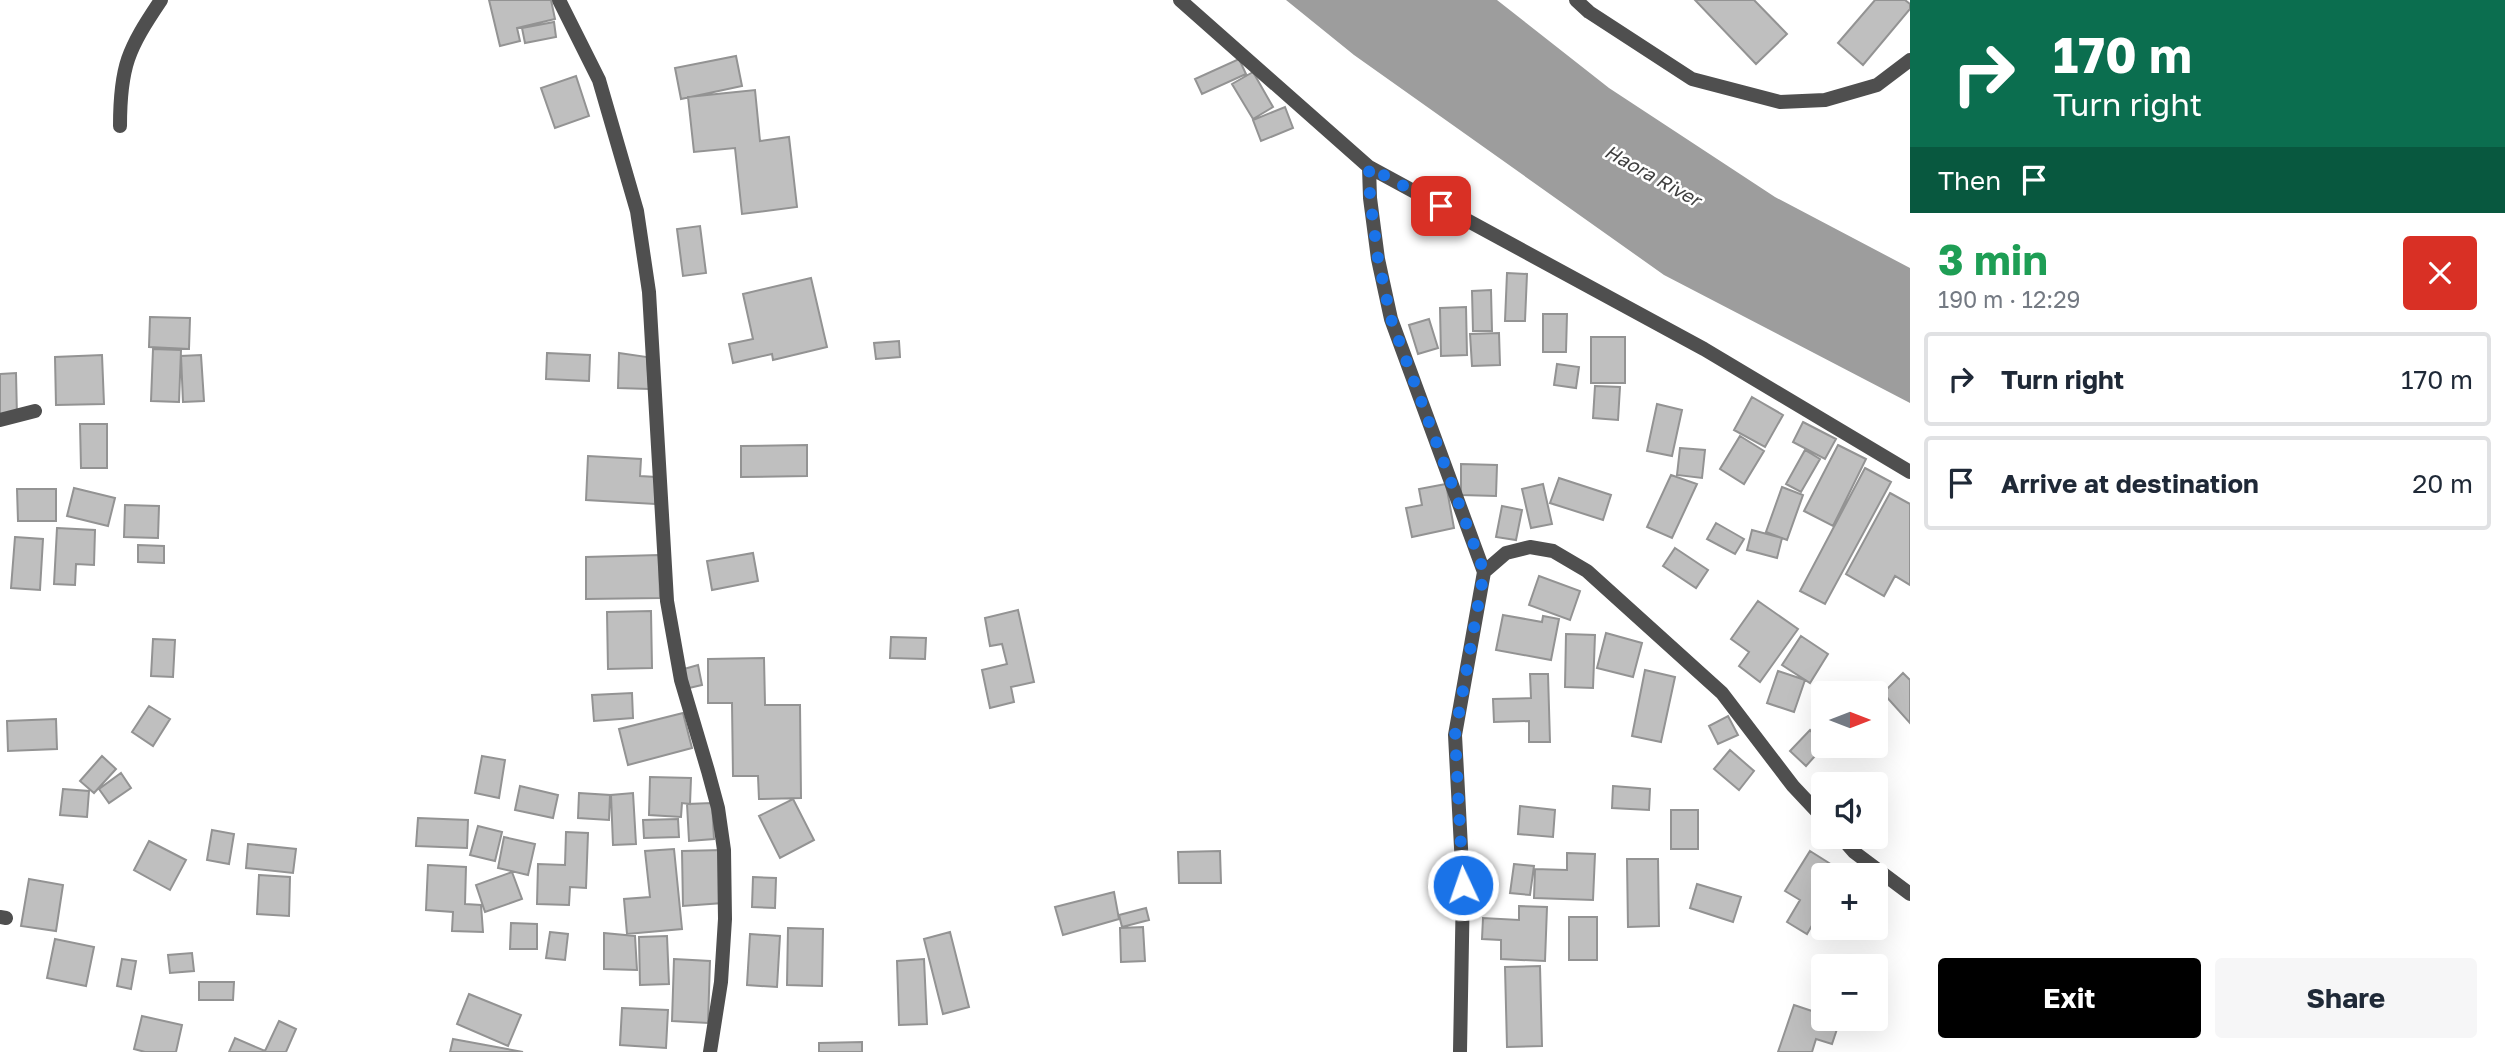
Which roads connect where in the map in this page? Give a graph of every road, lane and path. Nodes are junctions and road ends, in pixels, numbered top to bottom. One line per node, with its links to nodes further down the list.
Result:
1 (160, 0): 6 (street)
2 (559, 0): 15 (street)
3 (1180, 0): 7 (street)
4 (1576, 0): 5 (street)
5 (1910, 60)
6 (120, 126)
7 (1369, 167): 10 (street); 11 (street)
8 (35, 411): 9 (street)
9 (0, 420)
10 (1910, 472)
11 (1484, 572): 12 (street); 16 (street)
12 (1811, 805)
13 (1851, 849): 14 (street)
14 (1910, 894)
15 (710, 1052)
16 (1460, 1052)

